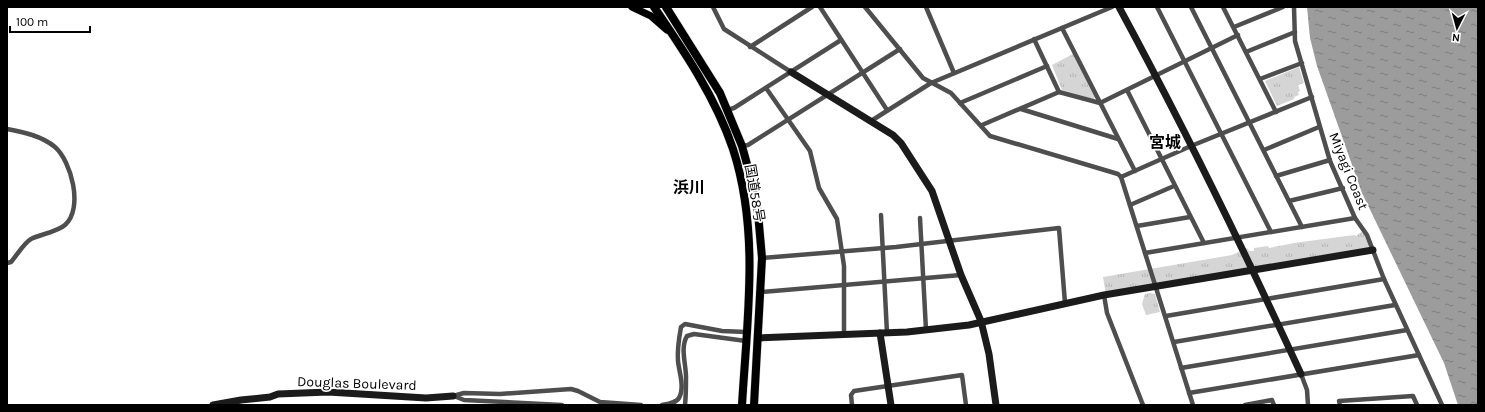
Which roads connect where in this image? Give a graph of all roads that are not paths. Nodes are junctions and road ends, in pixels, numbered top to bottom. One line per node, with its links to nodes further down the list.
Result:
1 (632, 7): 20 (main road)
2 (654, 7): 20 (highway, 国道58号)
3 (666, 7): 44 (highway, 国道58号)
4 (713, 7): 23 (street)
5 (812, 7): 23 (street)
6 (820, 7): 21 (street)
7 (865, 7): 25 (street)
8 (926, 7): 32 (street)
9 (1112, 7): 17 (street)
10 (1119, 7): 33 (street)
11 (1157, 7): 27 (street)
12 (1191, 7): 24 (street)
13 (1223, 7): 16 (street)
14 (1283, 7): 16 (street)
15 (1294, 7): 18 (street, Miyagi Coast)
16 (1234, 27): 19 (street)
17 (1062, 28): 22 (street); 42 (street)
18 (1295, 32): 26 (street); 28 (street, Miyagi Coast)
19 (1238, 35): 24 (street); 26 (street)
20 (673, 36): 103 (highway, 国道58号)
21 (841, 40): 30 (street); 31 (street)
22 (1034, 40): 29 (street); 32 (street)
23 (750, 48): 30 (street)
24 (1211, 48): 27 (street); 49 (street)
25 (900, 49): 31 (street); 35 (street)
26 (1246, 52): 34 (street)
27 (1184, 62): 33 (street); 53 (street)
28 (1302, 63): 34 (street); 40 (street, Miyagi Coast)
29 (1047, 66): 38 (street); 41 (street)
30 (791, 72): 36 (street); 39 (street)
31 (862, 72): 39 (street); 45 (street)
32 (954, 73): 35 (street)
33 (1156, 76): 37 (street); 56 (street)
34 (1260, 79): 46 (street)
35 (931, 83): 41 (street); 45 (street)
36 (766, 88): 44 (street); 47 (street)
37 (1127, 90): 42 (street); 58 (street)
38 (1059, 92): 42 (street); 43 (street)
39 (827, 94): 47 (street); 48 (street)
40 (1312, 98): 46 (street); 51 (street, Miyagi Coast)
41 (960, 103): 50 (street)
42 (1100, 103): 54 (street)
43 (1021, 109): 50 (street); 54 (street)
44 (727, 110): 55 (highway, 国道58号)
45 (887, 110): 48 (street)
46 (1276, 112): 49 (street)
47 (788, 120): 55 (street); 79 (street)
48 (872, 121): 75 (street)
49 (1249, 122): 53 (street); 57 (street)
50 (982, 125): 62 (street)
51 (1319, 127): 57 (street); 59 (street, Miyagi Coast)
52 (7, 128): 83 (street)
53 (1222, 134): 56 (street); 73 (street)
54 (1118, 139): 60 (street)
55 (742, 146): 82 (highway, 国道58号)
56 (1191, 146): 58 (street); 74 (street)
57 (1264, 150): 61 (street)
58 (1161, 159): 60 (street); 63 (street)
59 (1330, 160): 61 (street); 64 (street, Miyagi Coast)
60 (1135, 171): 62 (street)
61 (1276, 176): 65 (street)
62 (1121, 177): 66 (street)
63 (1174, 186): 66 (street); 68 (street)
64 (1343, 188): 65 (street); 70 (street, Miyagi Coast)
65 (1289, 201): 72 (street)
66 (1130, 204): 71 (street)
67 (881, 215): 78 (street)
68 (1190, 216): 71 (street); 77 (street)
69 (920, 218): 76 (street)
70 (1355, 218): 72 (street); 80 (street, Miyagi Coast)
71 (1137, 226): 81 (street)
72 (1302, 227): 73 (street)
73 (1271, 232): 74 (street)
74 (1237, 237): 77 (street); 84 (street)
75 (949, 240): 76 (street); 85 (street); 94 (street)
76 (922, 243): 78 (street); 86 (street)
77 (1204, 243): 81 (street)
78 (882, 247): 79 (street); 88 (street)
79 (841, 250): 82 (street); 89 (street)
80 (1373, 250): 84 (street); 87 (street, Miyagi Coast)
81 (1145, 253): 90 (street)
82 (762, 258): 91 (highway, 国道58号)
83 (7, 263)
84 (1252, 270): 90 (street); 93 (street)
85 (961, 275): 86 (street); 97 (street)
86 (924, 279): 88 (street); 99 (street)
87 (1384, 279): 93 (street); 95 (street, Miyagi Coast)
88 (885, 282): 89 (street); 101 (street)
89 (844, 286): 91 (street); 102 (street)
90 (1156, 286): 92 (street); 96 (street)
91 (760, 292): 104 (highway, 国道58号)
92 (1104, 295): 94 (street); 126 (street)
93 (1266, 299): 96 (street); 98 (street)
94 (1065, 303): 97 (street)
95 (1395, 305): 98 (street); 100 (street, Miyagi Coast)
96 (1166, 316): 105 (street)
97 (981, 321): 99 (street); 125 (street)
98 (1278, 325): 105 (street); 106 (street)
99 (926, 330): 101 (street)
100 (1407, 330): 106 (street); 107 (street, Miyagi Coast)
101 (884, 333): 102 (street); 110 (street)
102 (844, 334): 104 (street)
103 (746, 337): 104 (street); 118 (street); 119 (street); 120 (highway, 国道58号)
104 (758, 338): 121 (highway, 国道58号)
105 (1174, 342): 108 (street)
106 (1289, 350): 108 (street); 109 (street)
107 (1419, 355): 109 (street); 133 (street, Miyagi Coast)
108 (1182, 368): 111 (street)
109 (1300, 374): 111 (street); 130 (street)
110 (888, 386): 122 (street); 123 (street); 124 (street)
111 (1189, 393): 127 (street)
112 (453, 396): 113 (street); 115 (street, Douglas Boulevard); 116 (street)
113 (600, 402): 114 (street)
114 (617, 403): 117 (street)
115 (213, 405)
116 (562, 405)
117 (641, 405)
118 (662, 405)
119 (685, 405)
120 (742, 405)
121 (754, 405)
122 (852, 405)
123 (891, 405)
124 (966, 405)
125 (996, 405)
126 (1143, 405)
127 (1193, 405)
128 (1247, 405): 129 (street)
129 (1274, 405)
130 (1308, 405)
131 (1340, 405): 132 (street)
132 (1417, 405)
133 (1442, 405)

